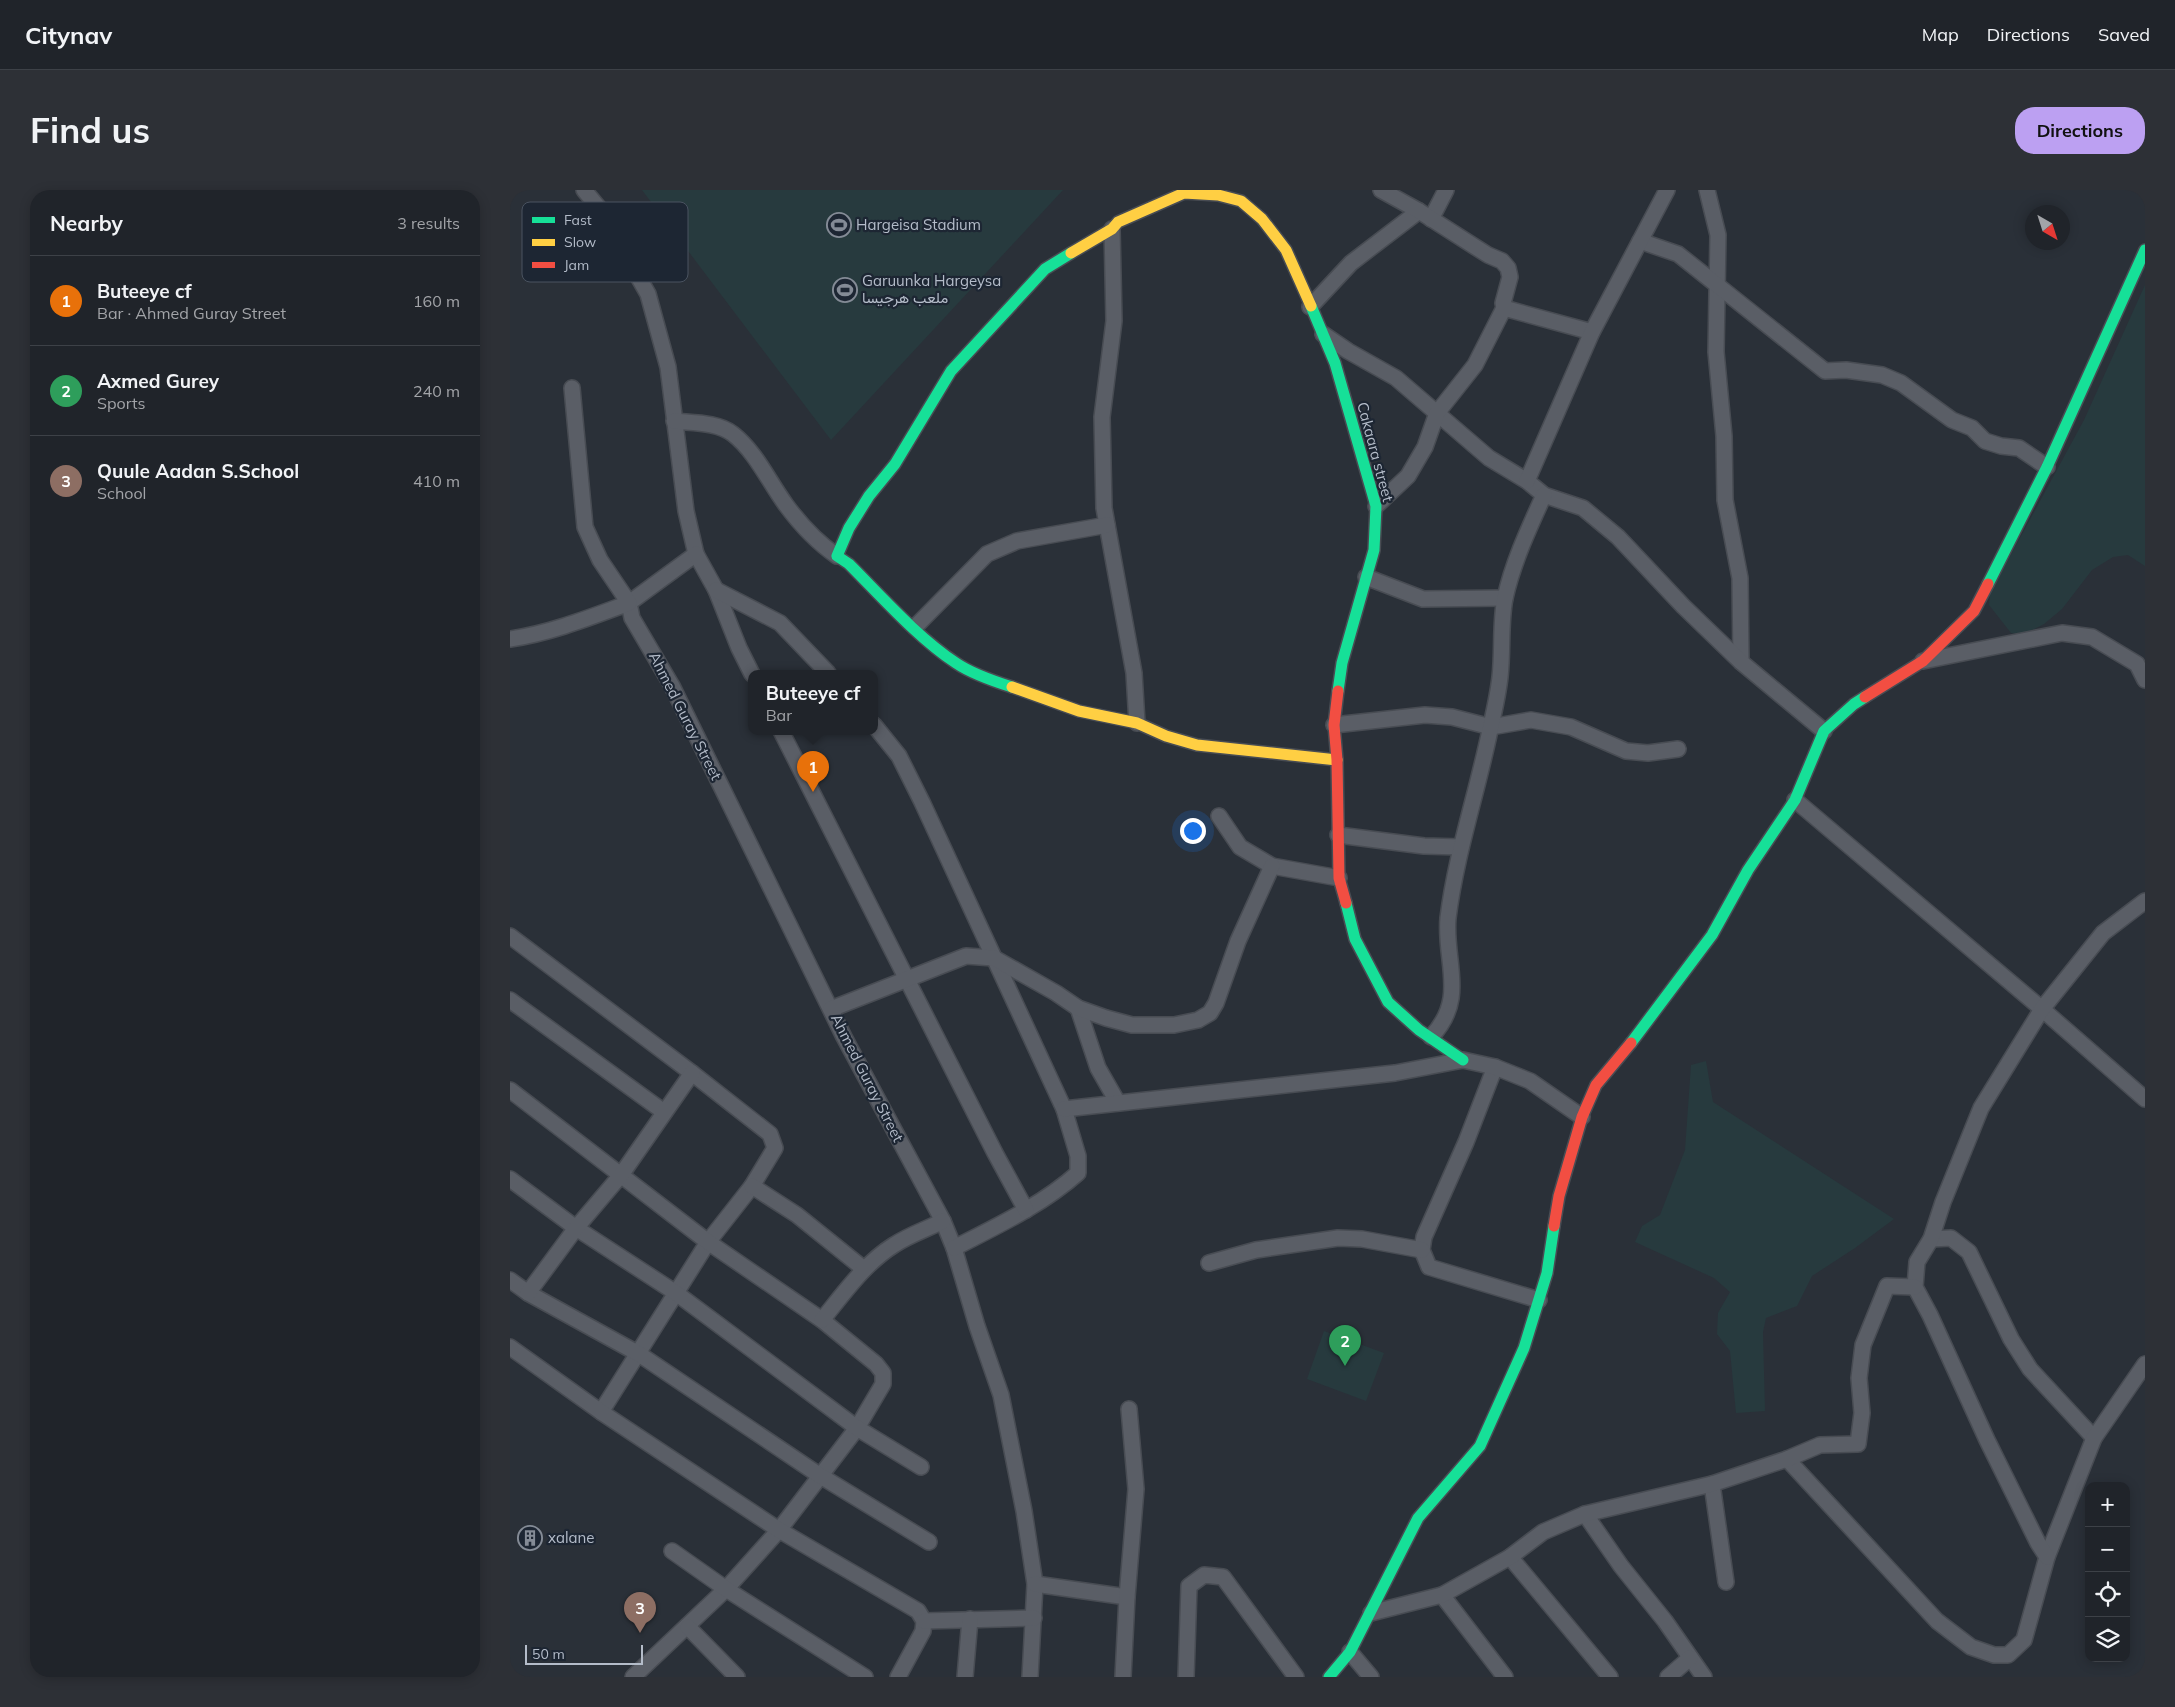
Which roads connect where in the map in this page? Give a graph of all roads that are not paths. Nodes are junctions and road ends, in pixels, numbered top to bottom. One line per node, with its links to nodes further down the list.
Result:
1 (584, 190): 8 (street)
2 (1381, 190): 9 (street)
3 (1446, 190): 9 (street)
4 (1667, 190): 11 (street)
5 (1707, 190): 14 (street)
6 (1183, 192): 7 (street, Cakaara street); 10 (street)
7 (1221, 192): 15 (street, Cakaara street)
8 (594, 202)
9 (1425, 215): 15 (street); 16 (street)
10 (1112, 229): 26 (street); 28 (street)
11 (1640, 241): 14 (street); 17 (street)
12 (2145, 250): 22 (street)
13 (641, 282): 21 (street)
14 (1718, 285): 22 (street); 36 (street)
15 (1310, 307): 18 (street, Cakaara street)
16 (1504, 308): 17 (street); 20 (street)
17 (1592, 332): 23 (street)
18 (1322, 334): 20 (street); 25 (street, Cakaara street)
19 (572, 388): 32 (street, Ahmed Guray Street)
20 (1437, 413): 23 (street); 25 (street)
21 (674, 421): 27 (street); 28 (street)
22 (2046, 468): 35 (street)
23 (1527, 481): 24 (street)
24 (1544, 495): 31 (street); 36 (street)
25 (1376, 506): 29 (street, Cakaara street)
26 (1107, 525): 33 (street); 40 (street)
27 (696, 554): 30 (street); 32 (street)
28 (837, 556): 33 (street)
29 (1366, 577): 31 (street); 41 (street, Cakaara street)
30 (716, 590): 37 (street); 38 (street)
31 (1505, 598): 42 (street)
32 (629, 603): 34 (street); 60 (street, Ahmed Guray Street)
33 (914, 627): 40 (street)
34 (510, 639)
35 (1923, 661): 39 (street); 44 (street)
36 (1741, 662): 44 (street)
37 (750, 670)
38 (825, 670)
39 (2145, 680)
40 (1137, 723): 47 (street)
41 (1334, 725): 42 (street); 47 (street, Cakaara street)
42 (1491, 727): 46 (street); 51 (street)
43 (878, 730): 56 (street)
44 (1824, 731): 48 (street)
45 (783, 735): 57 (street)
46 (1678, 749)
47 (1337, 760): 50 (street, Cakaara street)
48 (1795, 800): 61 (street); 71 (street)
49 (1219, 816): 52 (street)
50 (1338, 835): 51 (street); 53 (street, Cakaara street)
51 (1461, 847): 62 (street)
52 (1272, 866): 53 (street); 59 (street)
53 (1339, 878): 62 (street, Cakaara street)
54 (2145, 901): 61 (street)
55 (510, 936): 65 (street)
56 (994, 958): 57 (street); 59 (street); 69 (street)
57 (907, 979): 60 (street); 75 (street)
58 (510, 1000): 70 (street)
59 (1078, 1008): 68 (street)
60 (831, 1009): 76 (street, Ahmed Guray Street)
61 (2042, 1009): 67 (street); 78 (street)
62 (1431, 1037): 63 (street, Cakaara street)
63 (1463, 1060): 64 (street); 68 (street)
64 (1495, 1067): 71 (street); 81 (street)
65 (692, 1073): 70 (street); 74 (street)
66 (510, 1090): 72 (street)
67 (2145, 1097)
68 (1118, 1103): 69 (street)
69 (1064, 1109): 75 (street)
70 (664, 1112): 72 (street)
71 (1582, 1117): 88 (street)
72 (621, 1175): 77 (street); 79 (street)
73 (510, 1179): 77 (street)
74 (752, 1186): 79 (street); 83 (street)
75 (1026, 1210): 80 (street)
76 (942, 1221): 80 (street, Ahmed Guray Street); 83 (street)
77 (576, 1228): 86 (street); 87 (street)
78 (1931, 1239): 85 (street); 96 (street)
79 (708, 1242): 87 (street); 89 (street)
80 (954, 1248): 108 (street, Ahmed Guray Street)
81 (1422, 1250): 82 (street); 88 (street)
82 (1208, 1263)
83 (864, 1269): 89 (street)
84 (510, 1280): 86 (street)
85 (1915, 1287): 97 (street); 105 (street)
86 (528, 1293): 91 (street)
87 (676, 1293): 91 (street); 95 (street)
88 (1539, 1300): 112 (street)
89 (822, 1320): 95 (street)
90 (510, 1347): 94 (street)
91 (639, 1354): 94 (street); 99 (street)
92 (2145, 1364): 96 (street)
93 (1129, 1409): 111 (street)
94 (601, 1412): 102 (street)
95 (857, 1428): 98 (street); 99 (street)
96 (2094, 1438): 105 (street)
97 (1787, 1459): 100 (street); 105 (street)
98 (920, 1467)
99 (819, 1475): 102 (street); 103 (street)
100 (1712, 1484): 101 (street); 107 (street)
101 (1585, 1514): 106 (street); 118 (street)
102 (779, 1530): 109 (street); 115 (street)
103 (929, 1542)
104 (672, 1550): 109 (street)
105 (2048, 1557)
106 (1510, 1558): 110 (street); 131 (street)
107 (1726, 1582)
108 (1035, 1584): 111 (street); 113 (street, Ahmed Guray Street)
109 (726, 1589): 116 (street); 121 (street)
110 (1442, 1595): 112 (street); 130 (street)
111 (1127, 1596): 125 (street)
112 (1370, 1613): 117 (street)
113 (1034, 1618): 114 (street); 124 (street, Ahmed Guray Street)
114 (970, 1619): 115 (street); 123 (street)
115 (924, 1621): 122 (street)
116 (688, 1627): 119 (street); 120 (street)
117 (1350, 1652): 128 (street); 129 (street)
118 (1690, 1658): 132 (street); 133 (street)
119 (633, 1677)
120 (737, 1677)
121 (865, 1677)
122 (898, 1677)
123 (965, 1677)
124 (1030, 1677)
125 (1123, 1677)
126 (1186, 1677): 127 (street)
127 (1296, 1677)
128 (1329, 1677)
129 (1371, 1677)
130 (1505, 1677)
131 (1610, 1677)
132 (1668, 1677)
133 (1704, 1677)

